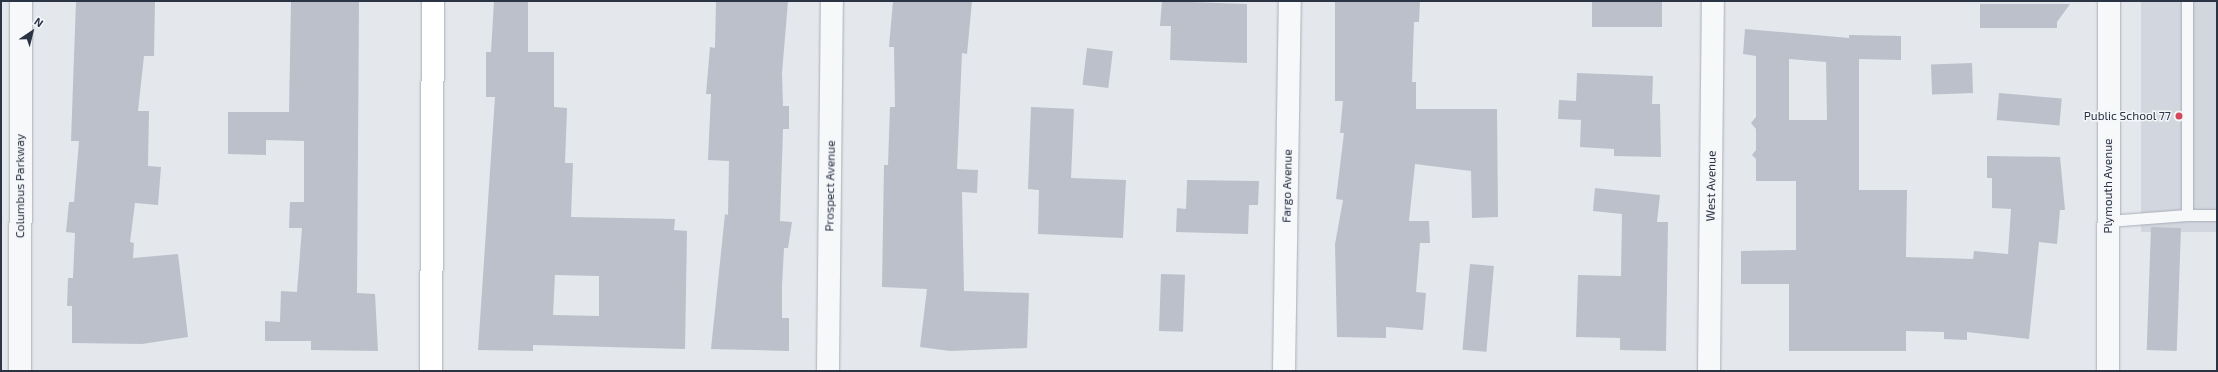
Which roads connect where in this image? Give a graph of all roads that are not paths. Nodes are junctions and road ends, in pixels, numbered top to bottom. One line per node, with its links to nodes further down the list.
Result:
1 (21, 1): 11 (street, Columbus Parkway)
2 (433, 1): 12 (main road)
3 (832, 1): 13 (street, Prospect Avenue)
4 (1290, 1): 14 (street, Fargo Avenue)
5 (1713, 1): 15 (street, West Avenue)
6 (2109, 1): 10 (street, Plymouth Avenue)
7 (2187, 1): 8 (lane)
8 (2187, 215): 9 (lane); 10 (lane)
9 (2217, 215)
10 (2108, 221): 16 (street, Plymouth Avenue)
11 (20, 371)
12 (430, 371)
13 (828, 371)
14 (1284, 371)
15 (1709, 371)
16 (2108, 371)

